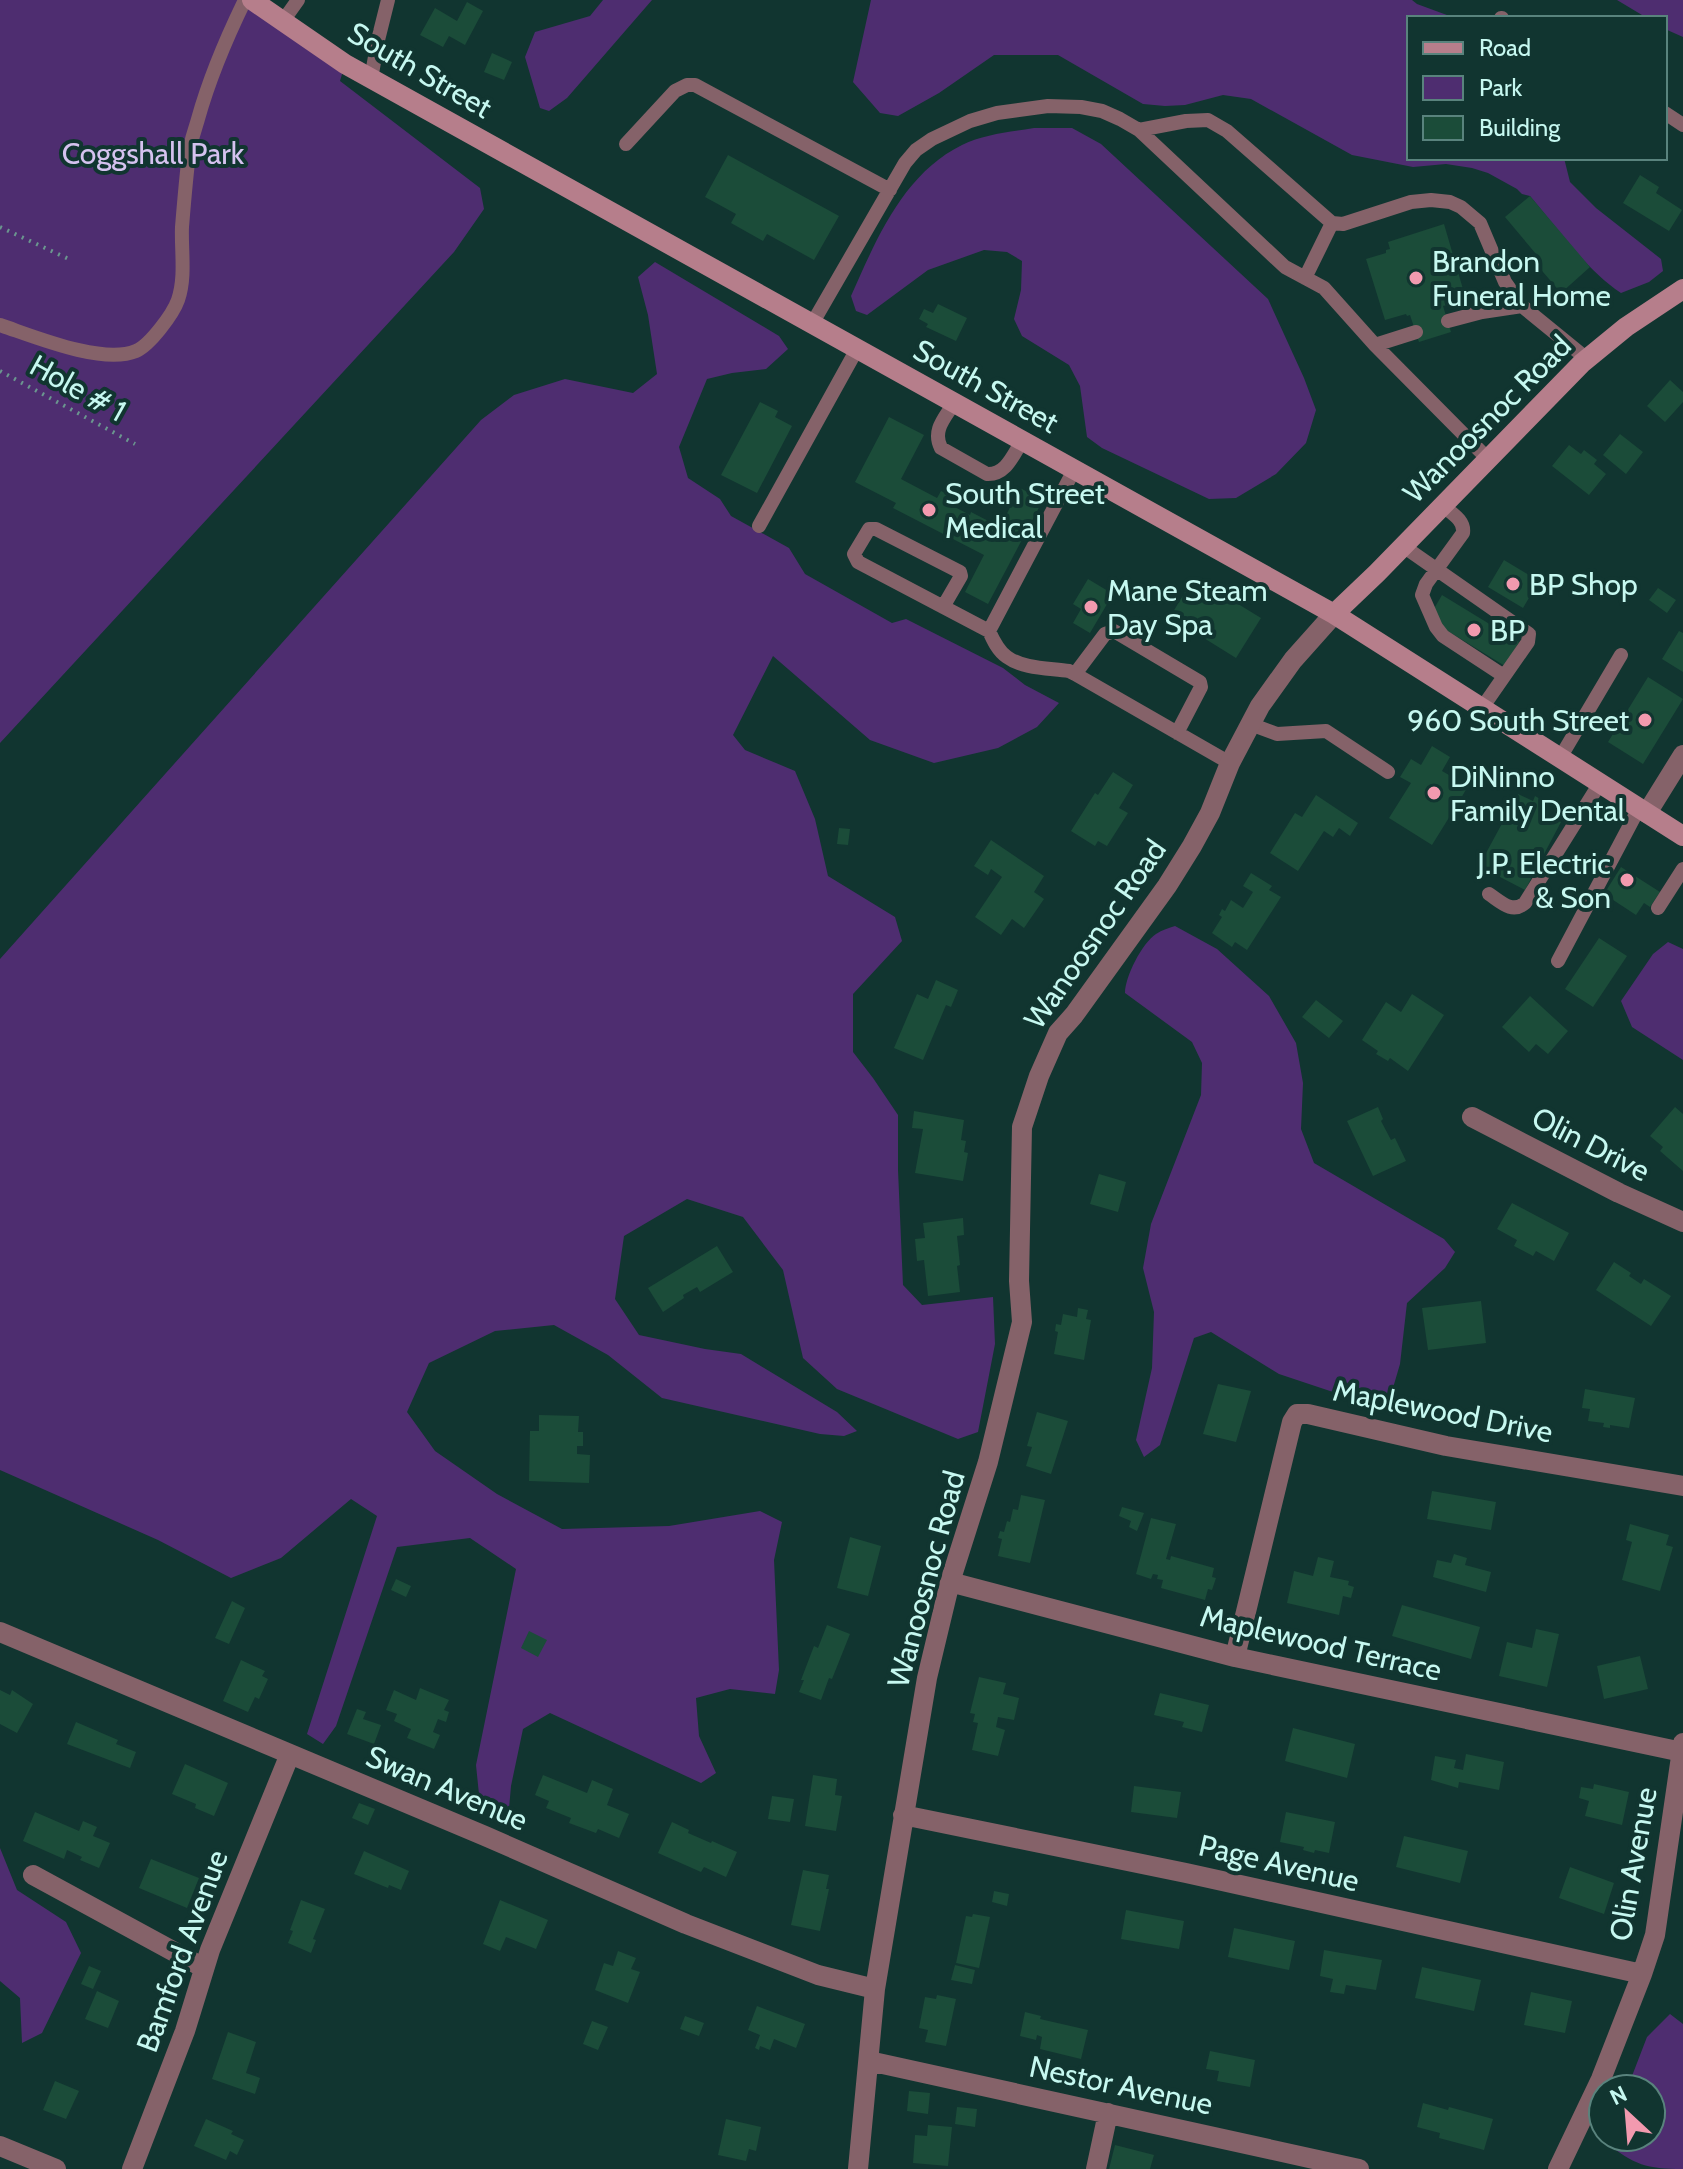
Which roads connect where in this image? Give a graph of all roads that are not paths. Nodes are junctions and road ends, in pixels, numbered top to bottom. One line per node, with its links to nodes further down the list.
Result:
1 (245, 0): 16 (lane)
2 (252, 0): 5 (main road, South Street)
3 (298, 0): 5 (lane)
4 (384, 2): 6 (lane)
5 (283, 21): 6 (main road, South Street)
6 (371, 79): 15 (main road, South Street)
7 (1139, 130): 9 (lane); 10 (lane); 11 (lane)
8 (626, 144): 9 (lane)
9 (890, 190): 15 (lane)
10 (1332, 223): 11 (lane); 13 (lane)
11 (1305, 278): 18 (lane)
12 (1683, 289): 20 (main road, Wanoosnoc Road)
13 (1522, 306): 14 (lane); 20 (lane)
14 (1448, 321)
15 (812, 324): 19 (main road, South Street)
16 (0, 325)
17 (1416, 332): 18 (lane)
18 (1375, 345): 23 (lane)
19 (857, 349): 21 (main road, South Street); 26 (lane)
20 (1587, 359): 23 (main road, Wanoosnoc Road)
21 (954, 403): 22 (main road, South Street); 22 (lane)
22 (1022, 441): 24 (main road, South Street)
23 (1488, 459): 25 (main road, Wanoosnoc Road)
24 (1074, 470): 30 (main road, South Street); 31 (lane)
25 (1443, 506): 27 (main road, Wanoosnoc Road); 28 (lane)
26 (759, 526)
27 (1403, 546): 28 (lane); 30 (main road, Wanoosnoc Road)
28 (1436, 568): 34 (lane); 34 (lane)
29 (943, 607): 29 (lane); 31 (lane)
30 (1334, 614): 35 (main road, South Street); 36 (street, Wanoosnoc Road)
31 (989, 631): 33 (lane)
32 (1621, 655): 39 (lane)
33 (1075, 674): 37 (lane); 37 (lane)
34 (1504, 676): 35 (lane)
35 (1482, 708): 39 (main road, South Street)
36 (1250, 724): 40 (street, Wanoosnoc Road); 41 (lane)
37 (1177, 733): 40 (lane)
38 (1683, 755): 43 (street)
39 (1560, 758): 42 (main road, South Street)
40 (1230, 763): 52 (street, Wanoosnoc Road)
41 (1388, 772)
42 (1600, 783): 43 (main road, South Street); 46 (lane)
43 (1643, 810): 44 (main road, South Street); 48 (lane)
44 (1683, 836)
45 (1683, 869): 47 (lane)
46 (1489, 894)
47 (1658, 908)
48 (1558, 961)
49 (1472, 1117): 50 (street, Olin Drive)
50 (1683, 1222)
51 (1683, 1486): 54 (street, Maplewood Drive)
52 (950, 1582): 54 (street, Maplewood Terrace); 57 (street, Wanoosnoc Road)
53 (0, 1632): 56 (street, Swan Avenue)
54 (1235, 1657): 55 (street, Maplewood Terrace)
55 (1682, 1748): 60 (street, Olin Avenue)
56 (290, 1754): 59 (street, Bamford Avenue); 61 (street, Swan Avenue)
57 (903, 1815): 60 (street, Page Avenue); 61 (street, Wanoosnoc Road)
58 (33, 1875): 59 (street)
59 (204, 1968): 66 (street, Bamford Avenue)
60 (1642, 1974): 70 (street, Olin Avenue)
61 (875, 1989): 62 (street, Wanoosnoc Road)
62 (869, 2061): 63 (street, Nestor Avenue); 67 (street, Wanoosnoc Road)
63 (1108, 2113): 68 (street); 69 (street, Nestor Avenue)
64 (0, 2146): 65 (street)
65 (56, 2169)
66 (132, 2169)
67 (858, 2169)
68 (1096, 2169)
69 (1359, 2169)
70 (1558, 2169)

